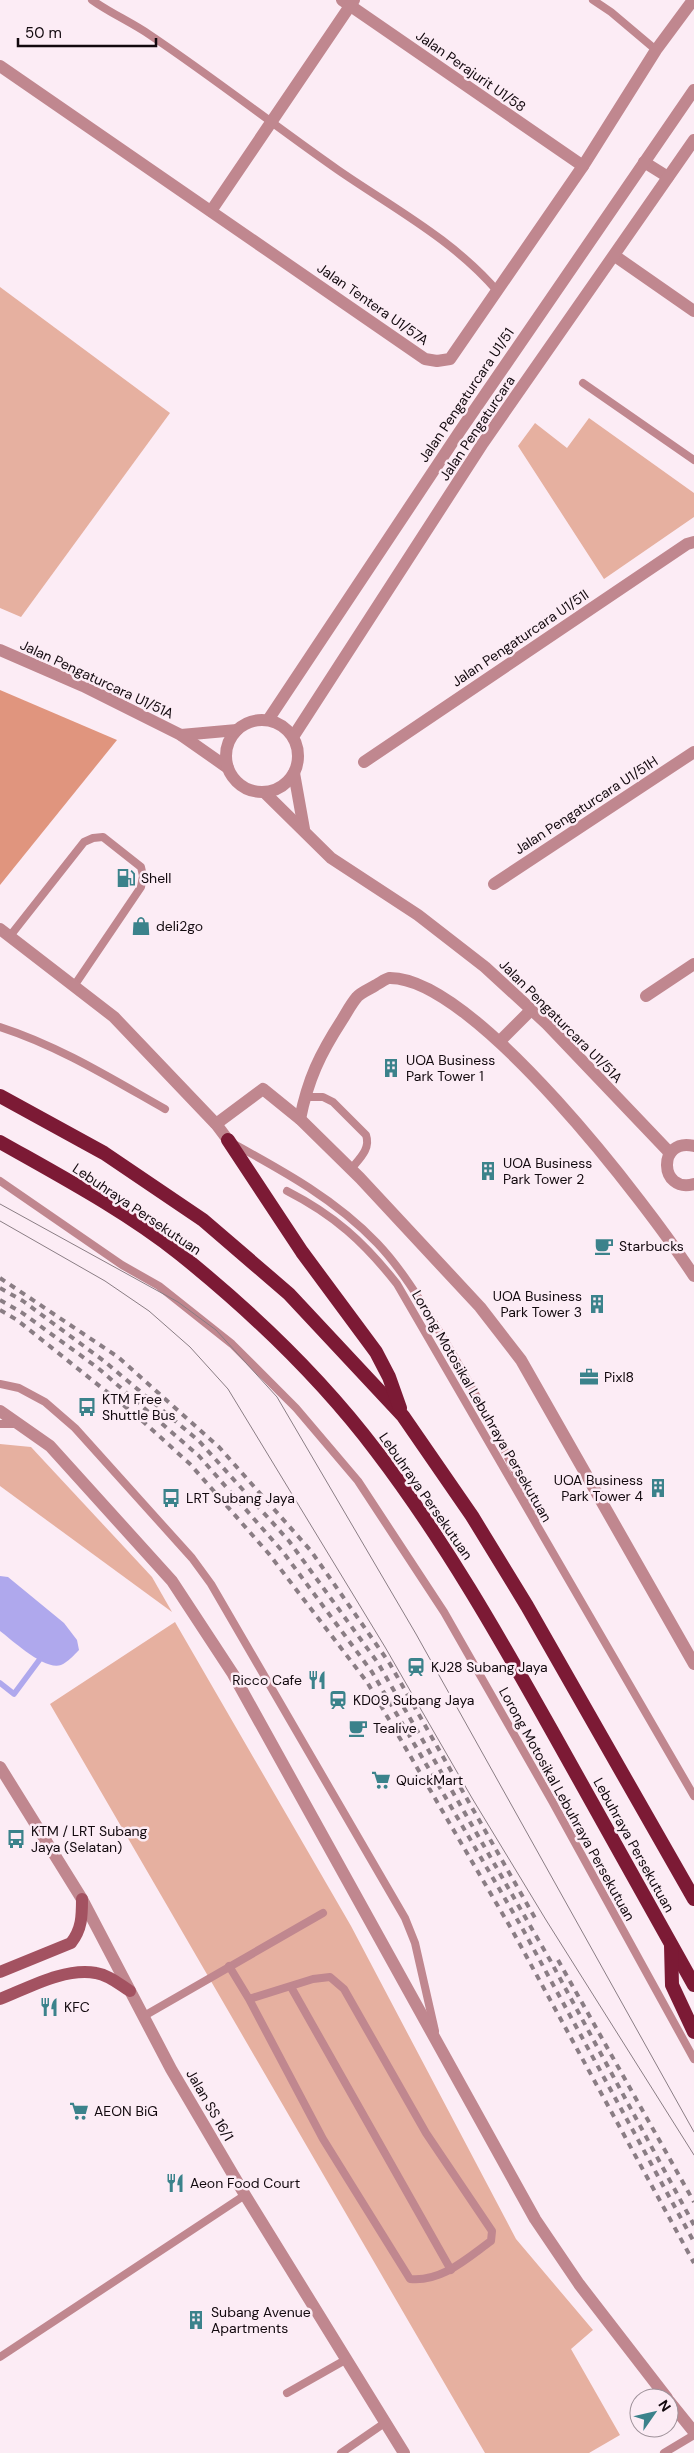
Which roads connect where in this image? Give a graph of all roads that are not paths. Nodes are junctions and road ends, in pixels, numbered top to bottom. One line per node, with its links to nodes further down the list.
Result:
1 (92, 0): 8 (lane)
2 (594, 0): 5 (lane)
3 (693, 0): 5 (street, Jalan Tentera U1/57A)
4 (349, 2): 8 (street); 11 (street, Jalan Perajurit U1/58)
5 (656, 50): 11 (street, Jalan Tentera U1/57A)
6 (0, 66): 13 (street, Jalan Tentera U1/57A)
7 (694, 90): 10 (street, Jalan Pengaturcara U1/51)
8 (273, 123): 13 (street); 15 (lane)
9 (694, 140): 12 (street, Jalan Pengaturcara)
10 (644, 162): 12 (street); 21 (street, Jalan Pengaturcara U1/51)
11 (583, 166): 15 (street, Jalan Tentera U1/57A)
12 (668, 177): 14 (street, Jalan Pengaturcara)
13 (211, 211): 15 (street, Jalan Tentera U1/57A)
14 (615, 256): 16 (street); 24 (street, Jalan Pengaturcara)
15 (498, 292)
16 (694, 311)
17 (583, 383): 18 (lane)
18 (694, 460)
19 (694, 542): 26 (street, Jalan Pengaturcara U1/51I)
20 (0, 650): 23 (street, Jalan Pengaturcara U1/51A)
21 (268, 720): 22 (street); 24 (street)
22 (237, 730): 23 (street); 27 (street)
23 (181, 735): 27 (street, Jalan Pengaturcara U1/51A)
24 (293, 737): 28 (street)
25 (694, 752): 31 (street, Jalan Pengaturcara U1/51H)
26 (364, 762)
27 (228, 768): 29 (street)
28 (294, 773): 29 (street); 30 (street)
29 (264, 792): 30 (street, Jalan Pengaturcara U1/51A)
30 (304, 829): 36 (street, Jalan Pengaturcara U1/51A)
31 (494, 884)
32 (5, 932): 34 (street); 34 (lane)
33 (694, 964): 35 (street)
34 (74, 986): 43 (street)
35 (646, 996)
36 (531, 1010): 38 (street); 47 (street, Jalan Pengaturcara U1/51A)
37 (0, 1027): 41 (lane)
38 (500, 1041): 40 (street); 52 (street)
39 (0, 1096): 55 (highway, Lebuhraya Persekutuan)
40 (304, 1097): 42 (street); 48 (lane)
41 (165, 1109)
42 (300, 1120): 43 (street); 48 (street)
43 (216, 1124): 44 (street)
44 (228, 1140): 55 (highway); 58 (lane)
45 (0, 1142): 65 (highway, Lebuhraya Persekutuan)
46 (694, 1146): 47 (street)
47 (670, 1153): 50 (street)
48 (351, 1169): 59 (street)
49 (0, 1181): 76 (lane, Lorong Motosikal Lebuhraya Persekutuan)
50 (694, 1185)
51 (287, 1191): 58 (lane, Lorong Motosikal Lebuhraya Persekutuan)
52 (694, 1276)
53 (0, 1384): 75 (lane)
54 (0, 1411): 57 (street)
55 (403, 1416): 63 (highway, Lebuhraya Persekutuan)
56 (0, 1424): 57 (lane)
57 (20, 1424): 75 (street)
58 (550, 1551): 61 (lane, Lorong Motosikal Lebuhraya Persekutuan)
59 (694, 1664)
60 (0, 1767): 62 (street, Jalan SS 16/1)
61 (694, 1796)
62 (82, 1899): 67 (main road); 70 (street, Jalan SS 16/1)
63 (694, 1899)
64 (323, 1913): 66 (lane)
65 (670, 1943): 68 (highway, Lebuhraya Persekutuan); 74 (highway)
66 (229, 1966): 72 (lane); 73 (lane)
67 (0, 1972)
68 (694, 1985)
69 (290, 1987): 72 (lane); 78 (lane); 78 (lane)
70 (130, 1991): 71 (main road); 73 (street, Jalan SS 16/1)
71 (0, 1999)
72 (248, 1999): 78 (lane)
73 (144, 2016): 77 (street, Jalan SS 16/1)
74 (694, 2032)
75 (437, 2040): 81 (street)
76 (694, 2059)
77 (244, 2195): 79 (lane); 80 (street, Jalan SS 16/1)
78 (451, 2270)
79 (0, 2357)
80 (347, 2359): 82 (lane); 84 (street, Jalan SS 16/1)
81 (659, 2388)
82 (287, 2393)
83 (679, 2414): 85 (street)
84 (386, 2422): 86 (lane); 87 (street, Jalan SS 16/1)
85 (694, 2434): 88 (lane)
86 (341, 2453)
87 (404, 2453)
88 (664, 2453)

